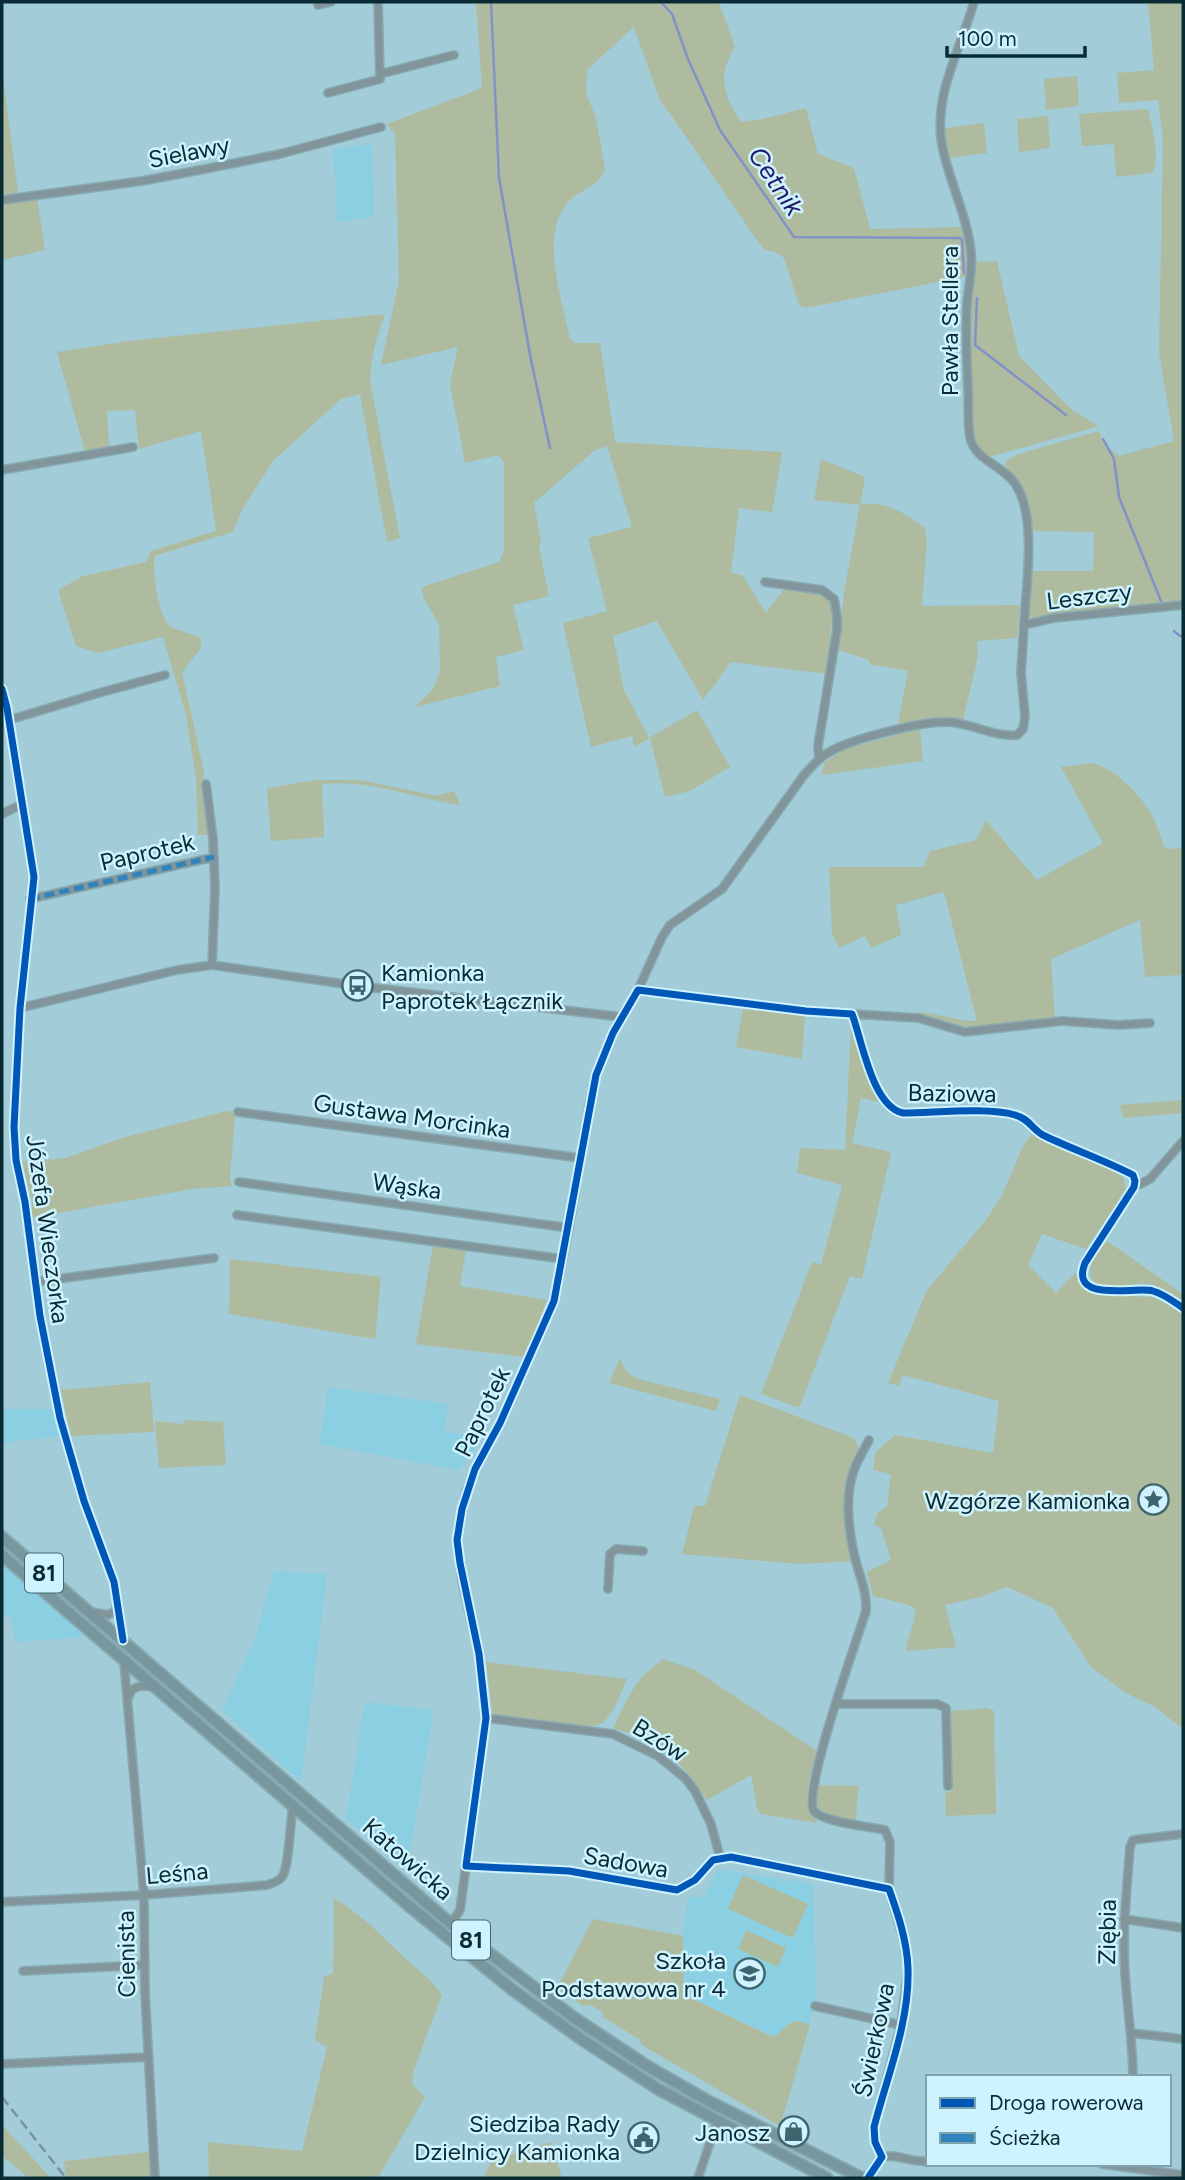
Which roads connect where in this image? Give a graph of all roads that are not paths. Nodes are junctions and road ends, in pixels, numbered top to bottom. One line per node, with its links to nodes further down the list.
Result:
1 (331, 2): 4 (street)
2 (378, 2): 6 (street)
3 (974, 2): 14 (street, Pawła Stellera)
4 (318, 5)
5 (454, 55): 6 (street)
6 (380, 74): 7 (street)
7 (328, 93)
8 (381, 127): 9 (street, Sielawy)
9 (2, 200)
10 (133, 447): 11 (street)
11 (2, 470)
12 (765, 582): 19 (street)
13 (1183, 605): 14 (street, Leszczy)
14 (1024, 625): 19 (street, Leszczy)
15 (165, 675): 18 (street)
16 (2, 689): 17 (street, Józefa Wieczorka)
17 (4, 709): 18 (street, Józefa Wieczorka)
18 (9, 720): 21 (street, Józefa Wieczorka)
19 (819, 759): 25 (street, Leszczy)
20 (206, 784): 23 (street)
21 (22, 804): 22 (street); 24 (street, Józefa Wieczorka)
22 (2, 814)
23 (214, 857): 24 (street, Paprotek); 26 (street, Paprotek)
24 (30, 899): 28 (street, Józefa Wieczorka)
25 (662, 937): 27 (street, Paprotek)
26 (212, 965): 28 (street); 30 (street)
27 (638, 990): 29 (street); 30 (street, Paprotek)
28 (20, 1008): 41 (street, Józefa Wieczorka)
29 (852, 1014): 31 (street); 36 (street, Baziowa)
30 (622, 1017): 34 (street, Paprotek)
31 (1150, 1023)
32 (238, 1112): 34 (street, Gustawa Morcinka)
33 (1183, 1142): 36 (street)
34 (580, 1158): 38 (street, Paprotek)
35 (239, 1182): 38 (street, Wąska)
36 (1134, 1188): 42 (street)
37 (237, 1215): 40 (street)
38 (569, 1228): 40 (street, Paprotek)
39 (215, 1258): 41 (street)
40 (563, 1259): 55 (street, Paprotek)
41 (35, 1282): 48 (street, Józefa Wieczorka)
42 (1183, 1308)
43 (869, 1440): 54 (street, Świerkowa)
44 (2, 1537): 49 (main road, Katowicka / 81)
45 (643, 1551): 47 (street)
46 (2, 1555): 51 (main road, Katowicka / 81)
47 (608, 1589)
48 (119, 1602): 49 (street); 50 (street, Józefa Wieczorka)
49 (86, 1609): 50 (main road, Katowicka / 81)
50 (123, 1640): 65 (main road, Katowicka / 81)
51 (124, 1661): 52 (main road, Katowicka / 81); 53 (street, Cienista)
52 (156, 1688): 53 (street); 57 (main road, Katowicka / 81)
53 (127, 1703): 62 (street, Cienista)
54 (837, 1704): 56 (street); 61 (street, Świerkowa)
55 (486, 1718): 59 (street, Bzów); 60 (street, Paprotek)
56 (948, 1786)
57 (293, 1808): 62 (street, Leśna); 76 (main road, Katowicka / 81)
58 (1183, 1834): 64 (street, Ziębia)
59 (720, 1857): 60 (street, Sadowa); 61 (street)
60 (466, 1866): 65 (street, Paprotek)
61 (889, 1889): 70 (street, Świerkowa)
62 (145, 1895): 63 (street, Leśna); 67 (street, Cienista)
63 (2, 1902)
64 (1124, 1919): 66 (street); 71 (street, Ziębia)
65 (452, 1924): 84 (main road, Katowicka / 81)
66 (1183, 1928)
67 (145, 1965): 68 (street); 73 (street, Cienista)
68 (23, 1971)
69 (815, 2006): 70 (street, Świerkowa)
70 (901, 2025): 77 (street, Świerkowa)
71 (1132, 2033): 72 (street); 75 (street, Ziębia)
72 (1183, 2039)
73 (149, 2057): 74 (street); 81 (street, Cienista)
74 (2, 2064)
75 (1133, 2075)
76 (717, 2122): 82 (street); 83 (main road, Katowicka / 81)
77 (882, 2157): 78 (street); 85 (street)
78 (926, 2161)
79 (1132, 2166): 80 (street)
80 (1183, 2175)
81 (155, 2178)
82 (698, 2178)
83 (827, 2178)
84 (862, 2178)
85 (868, 2178)

